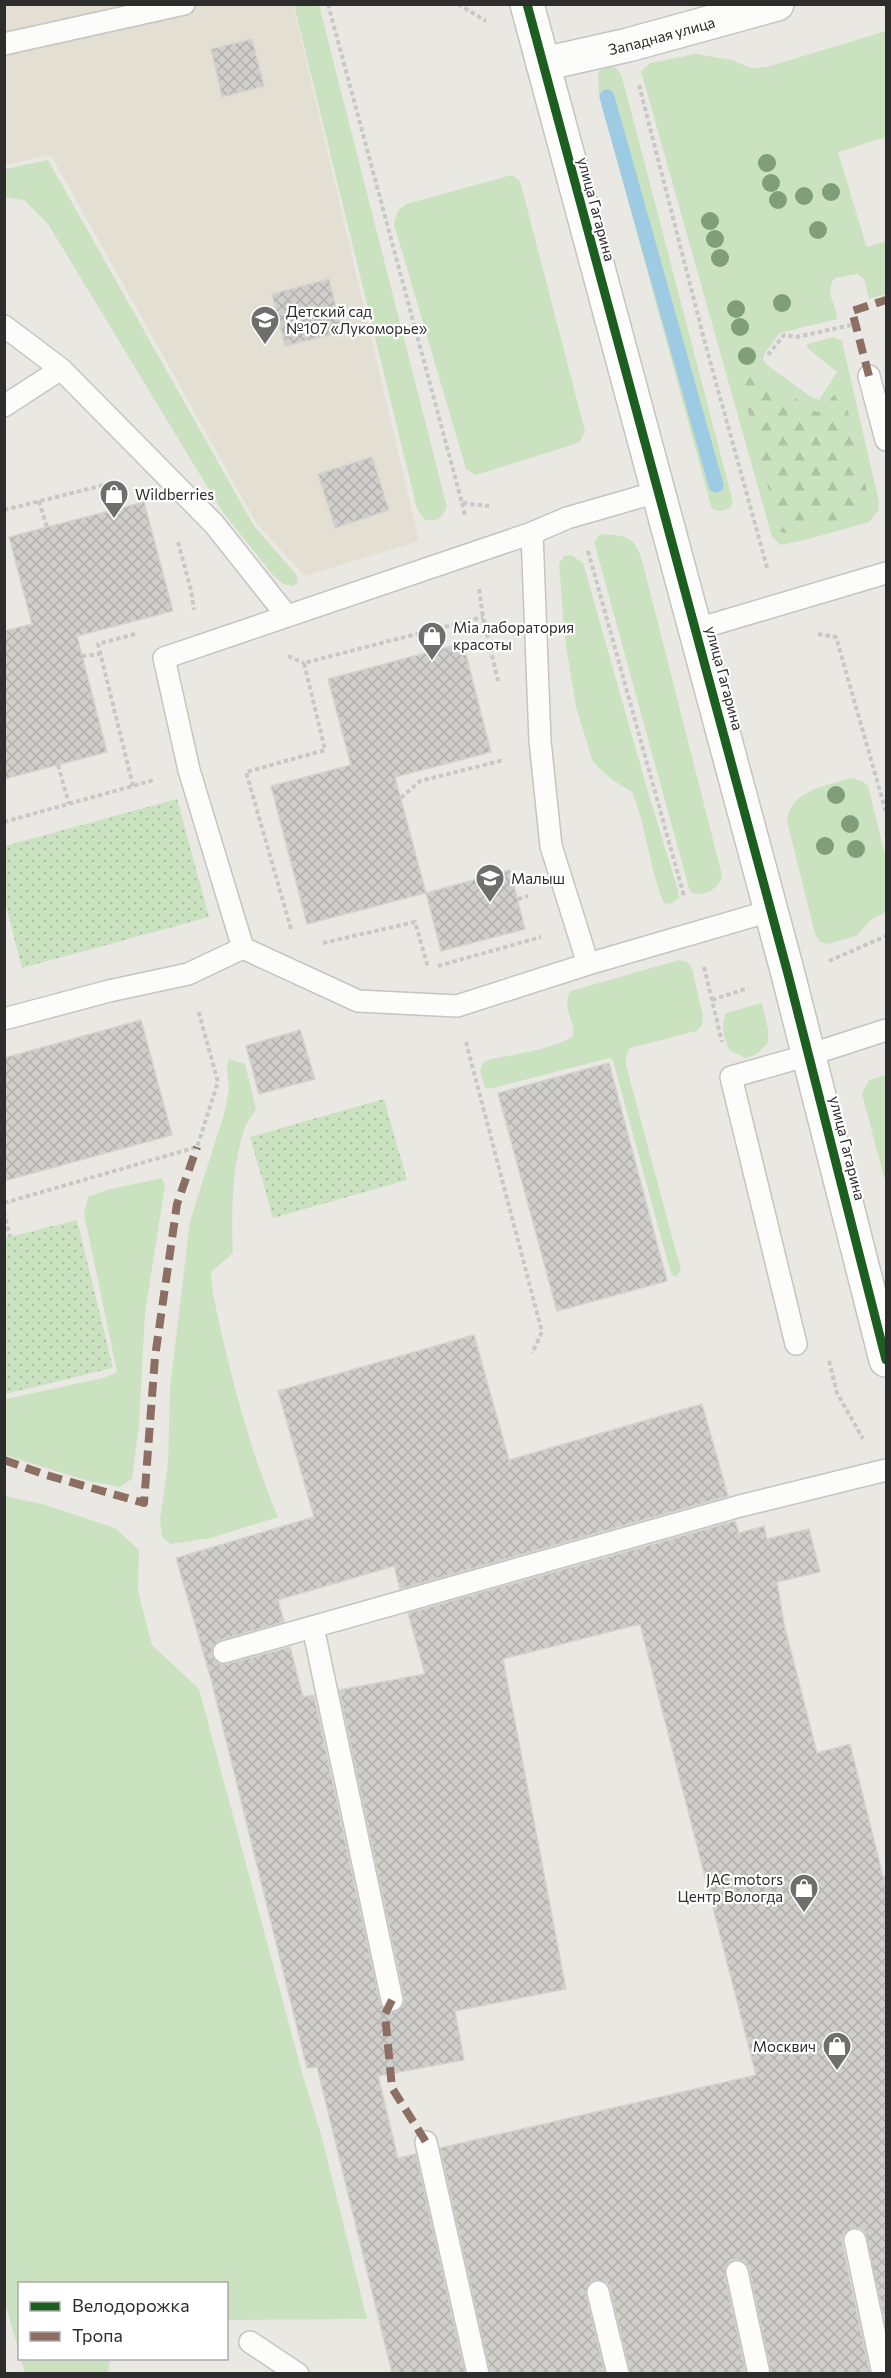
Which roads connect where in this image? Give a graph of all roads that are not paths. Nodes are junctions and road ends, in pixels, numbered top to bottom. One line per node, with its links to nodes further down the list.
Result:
1 (184, 4): 4 (lane)
2 (527, 4): 5 (street, улица Гагарина)
3 (777, 4): 5 (street, Западная улица)
4 (4, 44)
5 (543, 64): 11 (street, улица Гагарина)
6 (4, 326): 7 (lane)
7 (61, 369): 9 (lane); 14 (lane)
8 (869, 376): 10 (lane)
9 (4, 406)
10 (886, 440)
11 (657, 492): 12 (lane); 15 (street, улица Гагарина)
12 (532, 533): 14 (lane); 18 (lane)
13 (886, 573): 15 (lane)
14 (287, 616): 17 (lane)
15 (697, 629): 16 (street, улица Гагарина)
16 (770, 911): 18 (lane); 21 (street, улица Гагарина)
17 (243, 948): 18 (lane); 19 (lane)
18 (588, 964)
19 (4, 1019)
20 (886, 1030): 21 (lane)
21 (809, 1055): 22 (lane); 23 (street, улица Гагарина)
22 (796, 1344)
23 (886, 1360)
24 (882, 1471): 25 (lane)
25 (313, 1627): 26 (lane); 27 (lane)
26 (224, 1652)
27 (392, 2000)
28 (426, 2142): 34 (lane)
29 (855, 2241): 37 (lane)
30 (737, 2272): 36 (lane)
31 (598, 2292): 35 (lane)
32 (250, 2342): 33 (lane)
33 (298, 2373)
34 (478, 2373)
35 (618, 2373)
36 (759, 2373)
37 (883, 2373)

